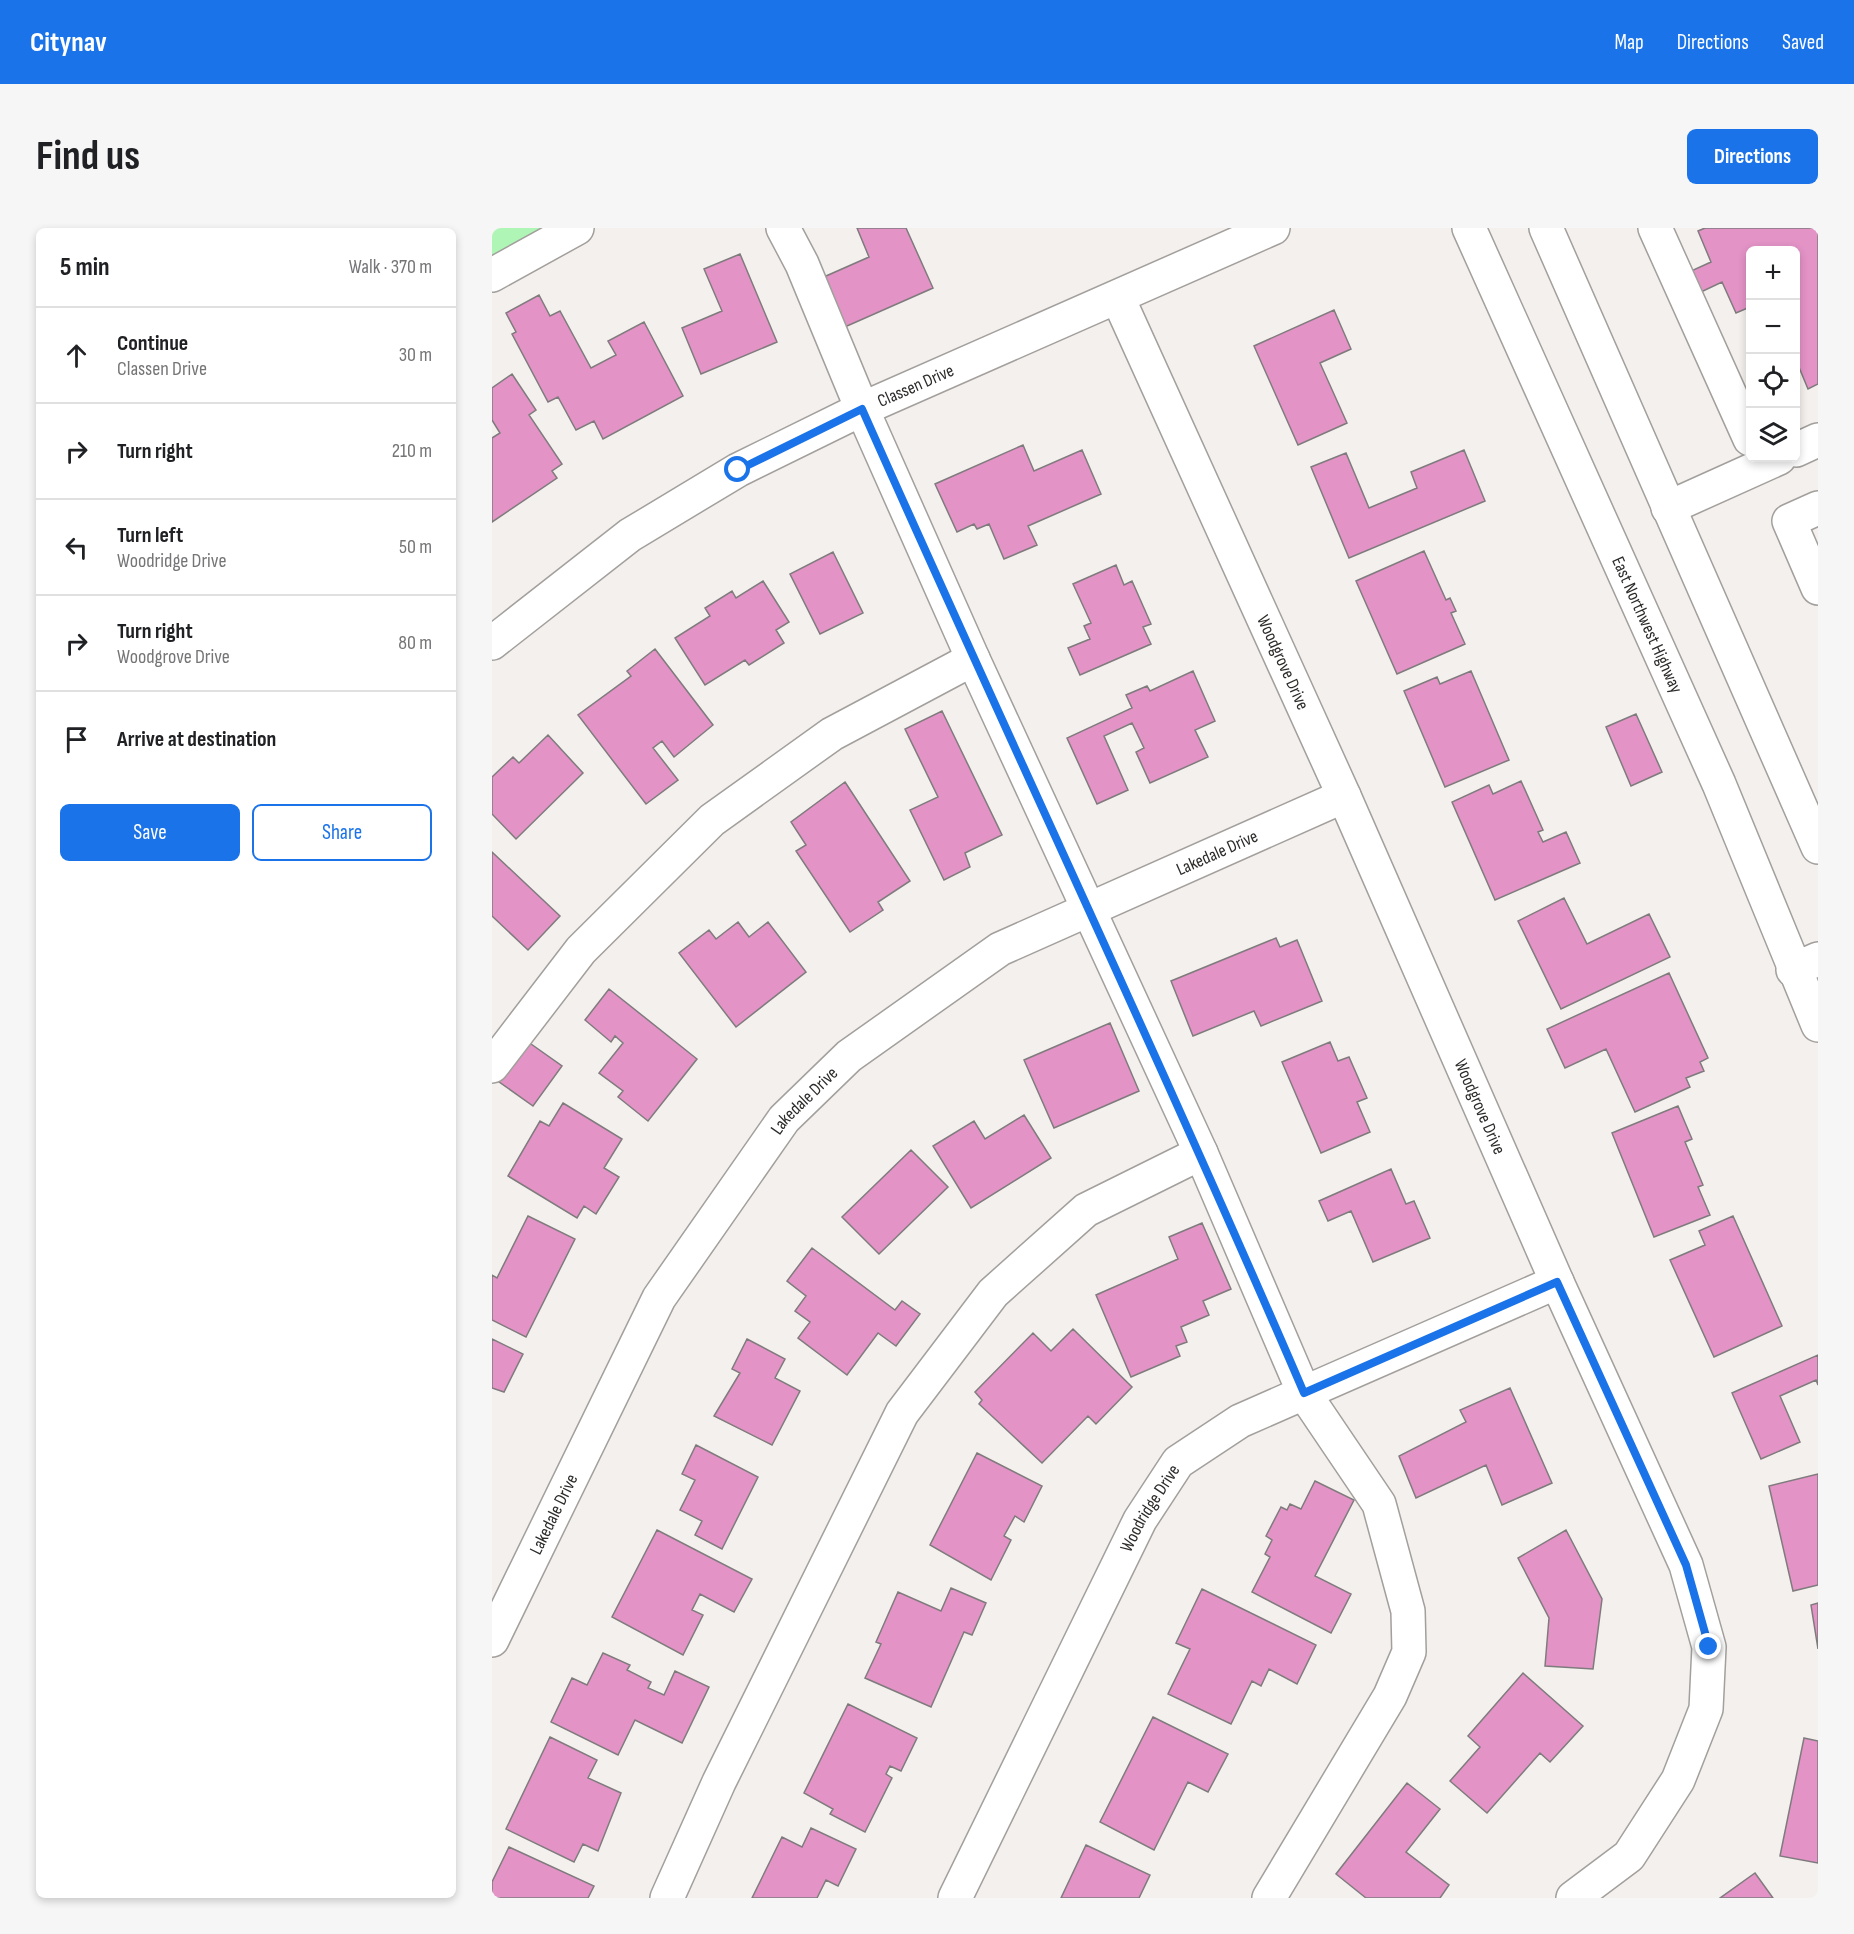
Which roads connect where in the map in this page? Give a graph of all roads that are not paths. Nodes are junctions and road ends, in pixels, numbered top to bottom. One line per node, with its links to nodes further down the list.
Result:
1 (577, 228): 7 (street)
2 (783, 228): 9 (street)
3 (1274, 228): 8 (street, Classen Drive)
4 (1469, 228): 22 (street, East Northwest Highway)
5 (1546, 228): 14 (street)
6 (1654, 228): 10 (street)
7 (492, 275)
8 (1118, 298): 9 (street, Classen Drive); 19 (street, Woodgrove Drive)
9 (862, 409): 17 (street, Classen Drive); 18 (street)
10 (1746, 420)
11 (1818, 440): 12 (street)
12 (1800, 448)
13 (1750, 462): 14 (street)
14 (1668, 508): 20 (street)
15 (1818, 508): 16 (street)
16 (1818, 588)
17 (492, 644)
18 (973, 659): 21 (street); 24 (street)
19 (1344, 796): 21 (street, Lakedale Drive); 26 (street, Woodgrove Drive)
20 (1818, 848)
21 (1089, 908): 25 (street); 28 (street, Lakedale Drive)
22 (1806, 964): 23 (street, East Northwest Highway)
23 (1818, 1025)
24 (492, 1066)
25 (1201, 1153): 27 (street); 29 (street)
26 (1557, 1282): 27 (street, Woodridge Drive); 32 (street, Woodgrove Drive)
27 (1304, 1393): 30 (street, Woodridge Drive); 31 (street)
28 (492, 1640)
29 (667, 1898)
30 (956, 1898)
31 (1269, 1898)
32 (1573, 1898)

